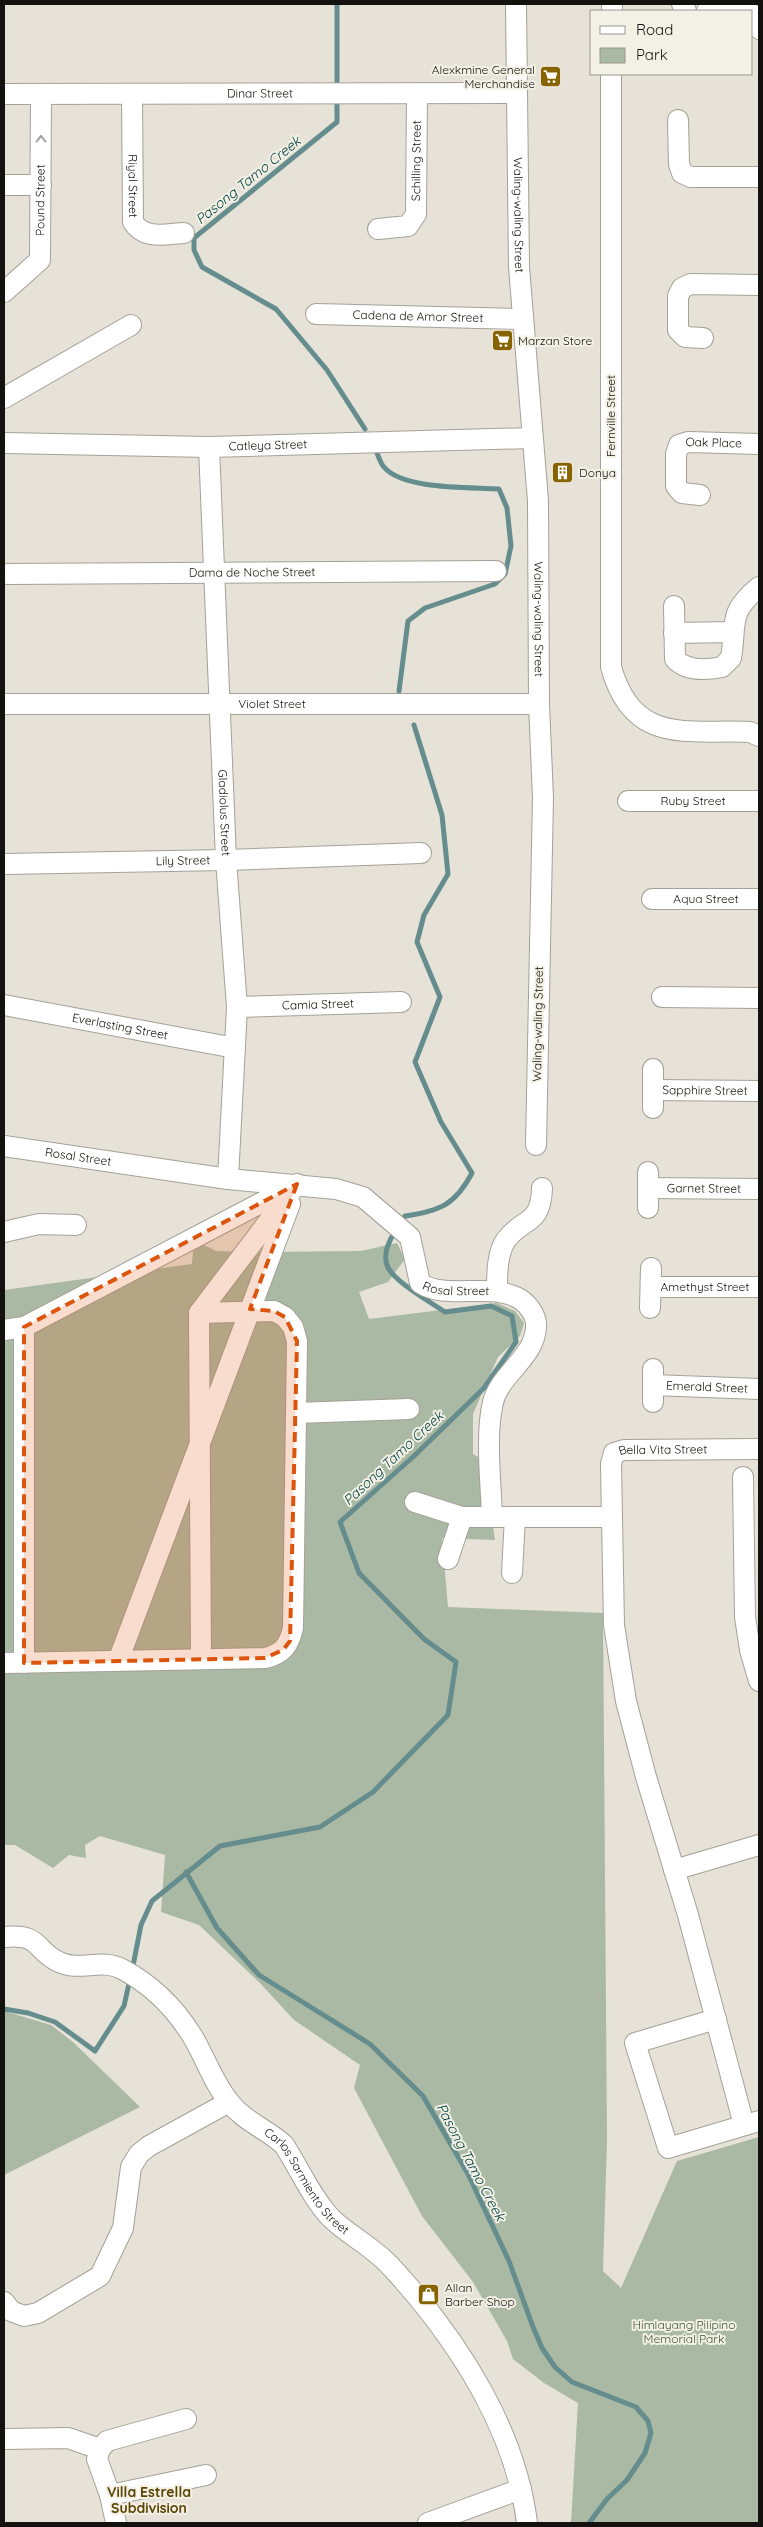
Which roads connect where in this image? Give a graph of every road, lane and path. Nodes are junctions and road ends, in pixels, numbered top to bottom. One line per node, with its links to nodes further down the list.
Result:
1 (516, 4): 11 (street, Waling-waling Street)
2 (745, 4): 3 (street)
3 (712, 10)
4 (753, 17): 5 (street)
5 (759, 29)
6 (612, 75): 41 (street, Fernville Street)
7 (4, 94): 8 (street, Dinar Street)
8 (41, 94): 9 (street, Dinar Street); 15 (street, Pound Street, one-way to 8)
9 (132, 94): 10 (street, Dinar Street); 17 (street, Riyal Street)
10 (417, 94): 11 (street, Dinar Street); 16 (street, Schilling Street)
11 (516, 94): 22 (street, Waling-waling Street)
12 (678, 120): 13 (street)
13 (759, 177)
14 (4, 185): 15 (street)
15 (41, 185): 18 (street, Pound Street)
16 (378, 229)
17 (184, 233)
18 (13, 276): 20 (street, Pound Street)
19 (759, 285): 24 (street)
20 (4, 292)
21 (316, 314): 22 (street, Cadena de Amor Street)
22 (522, 319): 26 (street, Waling-waling Street)
23 (131, 325): 25 (street)
24 (704, 338)
25 (4, 398)
26 (532, 438): 29 (street, Catleya Street); 40 (street, Waling-waling Street)
27 (4, 443): 29 (street, Catleya Street)
28 (759, 444): 30 (street, Oak Place)
29 (208, 447): 31 (street, Gladiolus Street)
30 (700, 494)
31 (212, 571): 32 (street, Dama de Noche Street); 33 (street, Dama de Noche Street); 38 (street, Gladiolus Street)
32 (496, 571)
33 (7, 574)
34 (759, 587): 36 (street)
35 (674, 606): 37 (street)
36 (732, 632): 37 (street); 37 (street)
37 (674, 633)
38 (218, 703): 39 (street, Violet Street); 40 (street, Violet Street); 45 (street, Gladiolus Street)
39 (4, 704)
40 (539, 704): 57 (street, Waling-waling Street)
41 (759, 736)
42 (628, 801): 43 (street, Ruby Street)
43 (759, 801)
44 (421, 853): 45 (street, Lily Street)
45 (226, 860): 46 (street, Lily Street); 53 (street, Gladiolus Street)
46 (4, 864)
47 (652, 899): 48 (street, Aqua Street)
48 (759, 900)
49 (662, 997): 50 (street)
50 (759, 998)
51 (401, 1002): 53 (street, Camia Street)
52 (4, 1005): 54 (street, Everlasting Street)
53 (237, 1007): 54 (street, Gladiolus Street)
54 (235, 1048): 59 (street, Gladiolus Street)
55 (653, 1069): 56 (street, Sapphire Street)
56 (759, 1091)
57 (536, 1145)
58 (4, 1146): 59 (street, Rosal Street)
59 (228, 1179): 60 (street, Rosal Street)
60 (297, 1184): 67 (street, Rosal Street); 69 (street); 70 (street); 86 (street)
61 (542, 1188): 67 (street)
62 (759, 1189): 63 (street, Garnet Street)
63 (648, 1208)
64 (76, 1225): 65 (street)
65 (4, 1232)
66 (759, 1287): 68 (street, Amethyst Street)
67 (496, 1290): 80 (street, Rosal Street)
68 (650, 1308)
69 (199, 1314): 75 (street); 85 (street)
70 (24, 1327): 71 (street); 88 (street)
71 (4, 1330)
72 (653, 1385): 73 (street, Emerald Street)
73 (759, 1389)
74 (409, 1410): 75 (street)
75 (296, 1413): 85 (street)
76 (759, 1449): 82 (street, Bella Vita Street)
77 (744, 1477): 89 (street)
78 (415, 1502): 79 (street)
79 (462, 1517): 80 (street); 83 (street)
80 (492, 1517): 81 (street)
81 (515, 1517): 82 (street); 84 (street)
82 (611, 1522): 91 (street, Bella Vita Street)
83 (448, 1559)
84 (512, 1572)
85 (201, 1659): 86 (street)
86 (118, 1661): 88 (street)
87 (4, 1663): 88 (street)
88 (24, 1663)
89 (759, 1681)
90 (759, 1845): 91 (street)
91 (674, 1870): 93 (street, Bella Vita Street)
92 (4, 1937): 94 (street, Carlos Sarmiento Street)
93 (716, 2019): 95 (street, Bella Vita Street); 95 (street)
94 (229, 2102): 96 (street); 101 (street, Carlos Sarmiento Street)
95 (752, 2123)
96 (4, 2302)
97 (186, 2419): 99 (street)
98 (4, 2439): 99 (street)
99 (100, 2449): 102 (street)
100 (206, 2475): 102 (street)
101 (521, 2489): 104 (street); 105 (street, Carlos Sarmiento Street)
102 (110, 2495): 103 (street)
103 (116, 2523)
104 (428, 2523)
105 (527, 2523)

